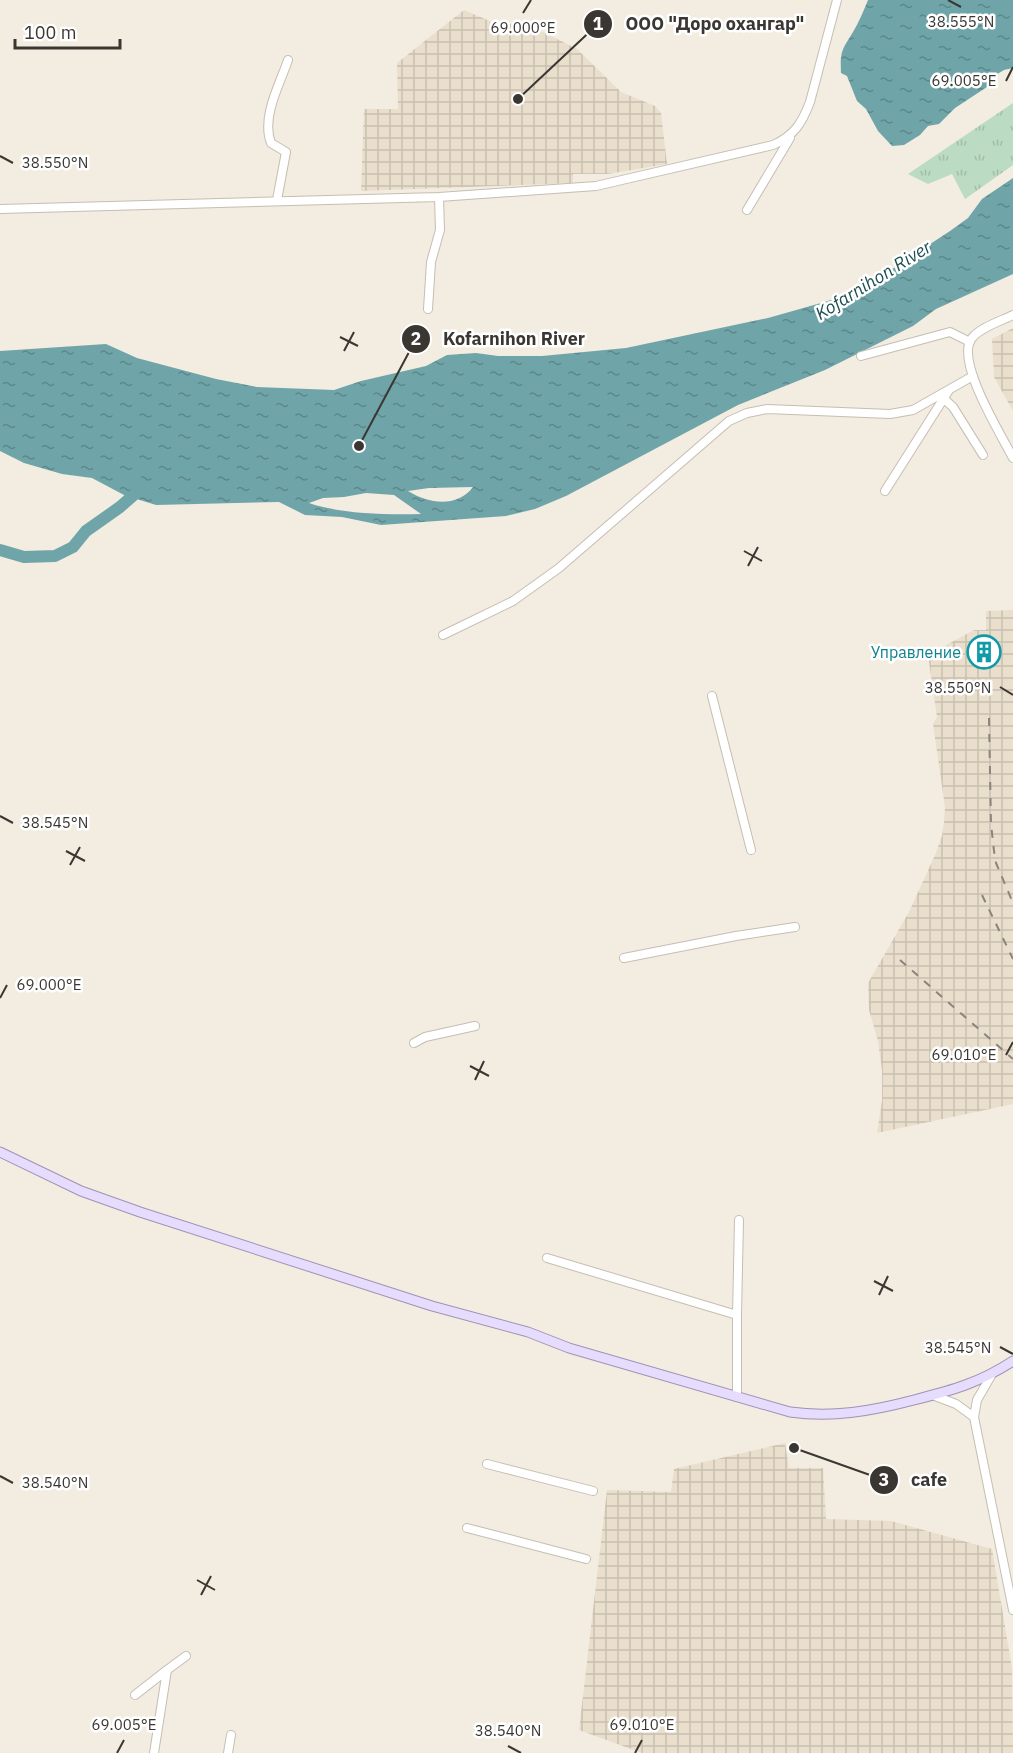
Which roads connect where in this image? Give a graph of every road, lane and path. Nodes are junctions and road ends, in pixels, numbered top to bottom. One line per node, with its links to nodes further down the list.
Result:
1 (837, 0): 3 (street)
2 (288, 60): 5 (street)
3 (792, 135): 4 (street); 7 (street)
4 (439, 196): 5 (street); 8 (street)
5 (277, 200): 6 (street)
6 (0, 209)
7 (747, 210)
8 (428, 309)
9 (1013, 315): 10 (street)
10 (970, 342): 11 (street); 12 (street)
11 (861, 356)
12 (973, 376): 13 (street); 16 (street)
13 (950, 388): 14 (street); 18 (street)
14 (944, 399): 15 (street); 17 (street)
15 (983, 455)
16 (1013, 458)
17 (885, 491)
18 (443, 635)
19 (712, 696): 20 (street)
20 (751, 850)
21 (795, 927): 22 (street)
22 (624, 958)
23 (475, 1026): 24 (street)
24 (414, 1043)
25 (0, 1152): 32 (main road)
26 (739, 1220): 28 (street)
27 (547, 1258): 28 (street)
28 (737, 1315): 32 (street)
29 (1013, 1361): 30 (main road)
30 (992, 1374): 31 (main road); 33 (street)
31 (935, 1395): 32 (main road); 33 (street)
32 (737, 1397)
33 (974, 1417): 38 (street)
34 (487, 1464): 35 (street)
35 (593, 1491)
36 (467, 1528): 37 (street)
37 (586, 1559)
38 (1013, 1610)
39 (186, 1656): 40 (street)
40 (166, 1670): 41 (street); 43 (street)
41 (135, 1695)
42 (231, 1735): 44 (street)
43 (154, 1753)
44 (228, 1753)

